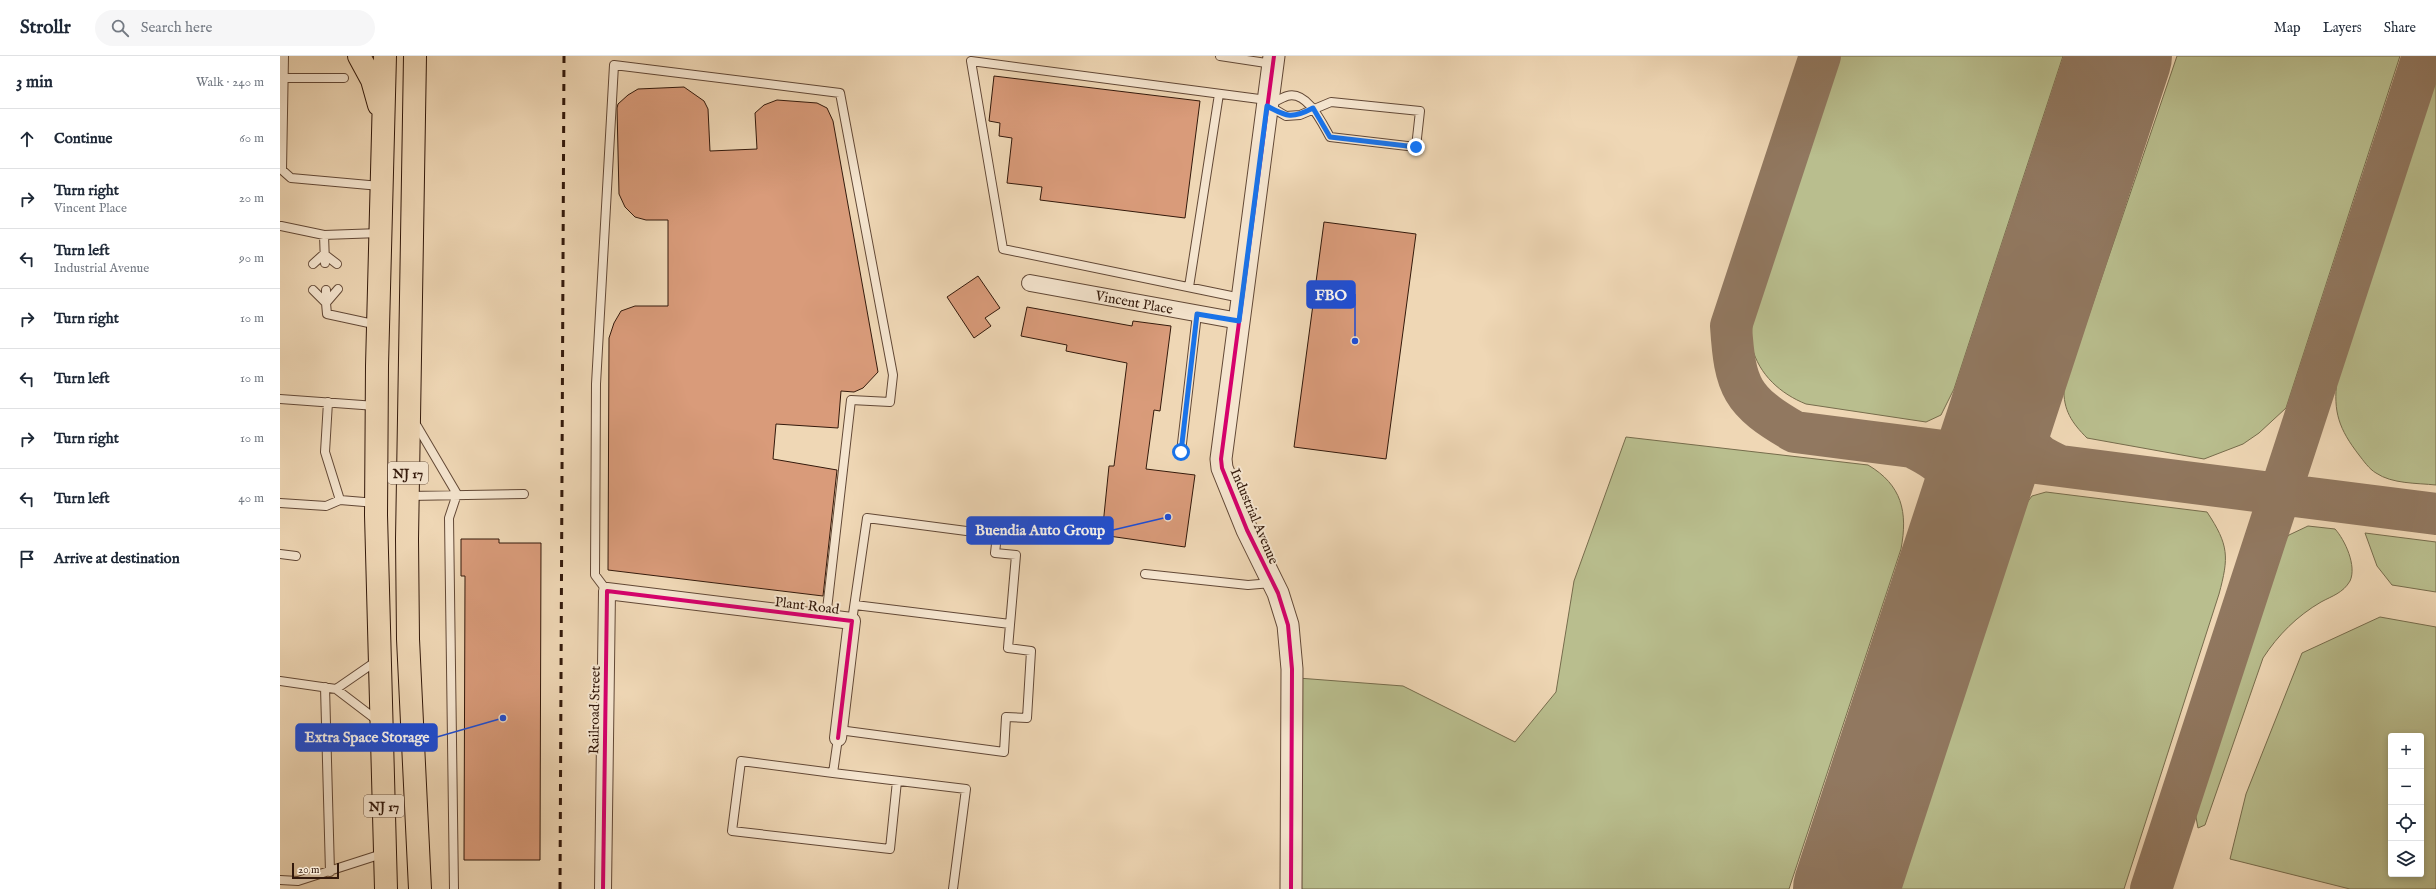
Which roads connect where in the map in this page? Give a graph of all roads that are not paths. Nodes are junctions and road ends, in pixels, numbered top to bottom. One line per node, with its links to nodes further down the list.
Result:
1 (284, 56): 9 (lane)
2 (359, 56): 14 (highway)
3 (385, 56): 14 (highway, NJ 17)
4 (415, 56): 35 (highway, NJ 17)
5 (614, 56): 8 (lane)
6 (1220, 56): 7 (lane)
7 (1274, 60): 12 (street, Industrial Avenue)
8 (614, 65): 48 (lane); 50 (lane)
9 (284, 78): 10 (lane); 15 (lane)
10 (344, 78)
11 (1219, 94): 12 (lane); 24 (lane); 24 (lane)
12 (1268, 103): 13 (lane); 13 (lane); 28 (street, Industrial Avenue)
13 (1313, 108): 13 (lane)
14 (384, 131): 15 (highway, NJ 17)
15 (382, 186): 17 (highway, NJ 17)
16 (281, 226): 18 (lane)
17 (381, 233): 18 (lane); 32 (highway, NJ 17)
18 (324, 235): 19 (lane)
19 (324, 254): 20 (lane); 21 (lane); 22 (lane)
20 (325, 263)
21 (313, 264)
22 (337, 264)
23 (1030, 283): 30 (street, Vincent Place)
24 (1189, 287): 28 (lane)
25 (338, 289): 29 (lane)
26 (313, 290): 29 (lane)
27 (326, 290): 29 (lane)
28 (1242, 298): 31 (street, Industrial Avenue)
29 (326, 303): 32 (lane)
30 (1197, 314): 31 (street, Vincent Place); 37 (lane)
31 (1239, 321): 47 (street, Industrial Avenue)
32 (378, 325): 36 (highway, NJ 17)
33 (280, 399): 34 (lane)
34 (328, 402): 36 (lane); 41 (lane)
35 (409, 404): 38 (lane); 40 (highway, NJ 17)
36 (377, 406): 43 (highway, NJ 17)
37 (1181, 452)
38 (457, 494): 39 (lane); 40 (lane); 66 (lane)
39 (524, 494)
40 (407, 496): 65 (highway, NJ 17)
41 (340, 500): 42 (lane); 43 (lane)
42 (280, 503)
43 (376, 503): 53 (highway, NJ 17)
44 (280, 554): 45 (lane)
45 (296, 556)
46 (1145, 574): 47 (lane)
47 (1273, 583): 69 (street, Industrial Avenue)
48 (607, 591): 50 (street, Plant Road); 67 (street, Railroad Street)
49 (855, 605): 51 (lane); 52 (lane); 52 (lane)
50 (826, 618): 51 (street, Plant Road)
51 (852, 622): 58 (street, Plant Road)
52 (1010, 624): 58 (lane)
53 (380, 659): 56 (lane); 57 (highway, NJ 17)
54 (280, 681): 55 (lane)
55 (325, 687): 56 (lane); 62 (lane)
56 (336, 688): 57 (lane)
57 (381, 724): 61 (highway, NJ 17)
58 (839, 734): 59 (lane)
59 (833, 773): 60 (lane); 60 (lane)
60 (897, 781): 68 (lane)
61 (385, 853): 62 (lane); 64 (highway, NJ 17)
62 (330, 872): 63 (lane)
63 (280, 880)
64 (386, 889)
65 (420, 889)
66 (454, 889)
67 (603, 889)
68 (953, 889)
69 (1291, 889)

